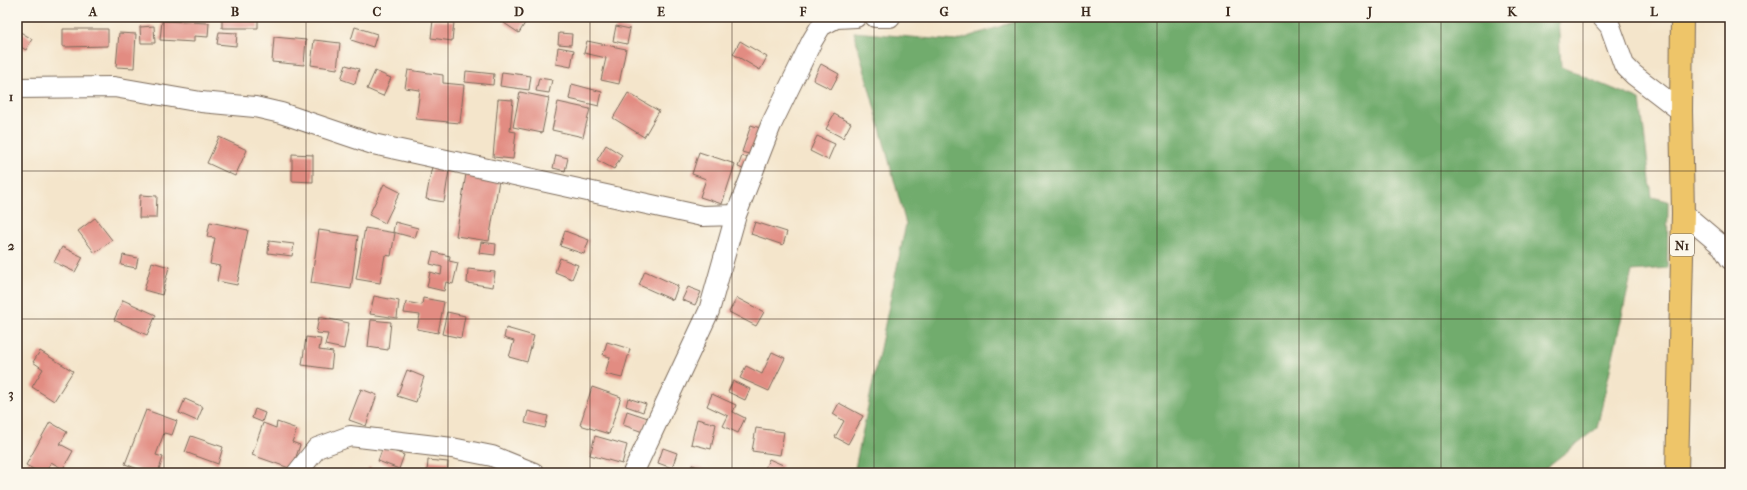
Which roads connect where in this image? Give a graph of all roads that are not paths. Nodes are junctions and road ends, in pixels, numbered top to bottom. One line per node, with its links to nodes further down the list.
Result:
1 (856, 17): 9 (street)
2 (875, 17): 3 (street)
3 (890, 17)
4 (1602, 17): 7 (street)
5 (1682, 17): 7 (highway, N1)
6 (17, 88): 9 (street)
7 (1681, 111): 8 (highway, N1)
8 (1683, 214): 10 (street); 14 (highway, N1)
9 (736, 215): 13 (street)
10 (1730, 259)
11 (297, 473): 12 (street)
12 (534, 473)
13 (633, 473)
14 (1677, 473)

